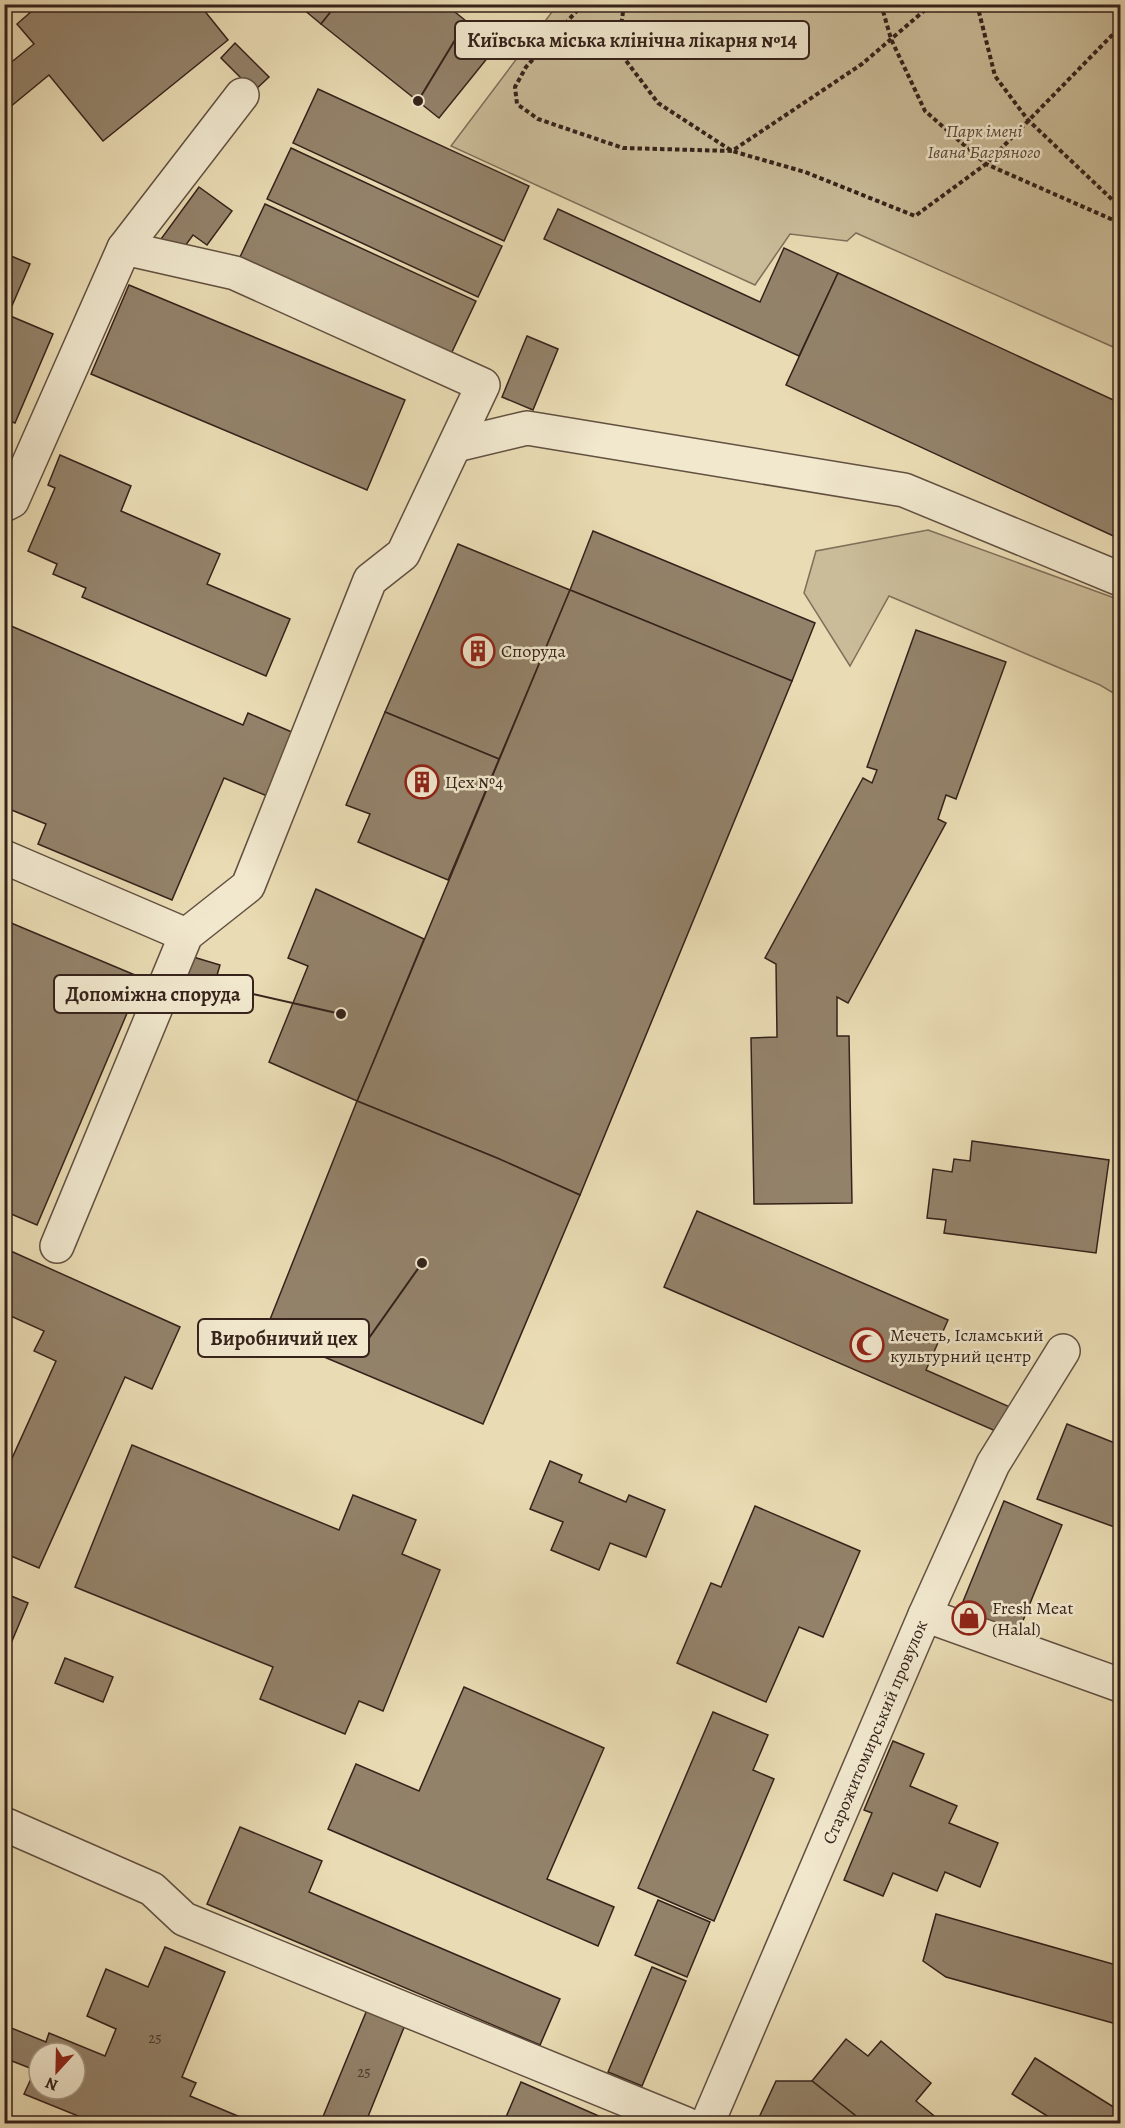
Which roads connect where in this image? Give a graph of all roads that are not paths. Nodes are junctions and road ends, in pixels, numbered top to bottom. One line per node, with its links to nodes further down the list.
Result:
1 (242, 95): 2 (street)
2 (124, 248): 3 (street); 4 (street)
3 (456, 445): 5 (street); 7 (street)
4 (4, 506)
5 (1120, 579)
6 (4, 857): 7 (street)
7 (186, 935): 8 (street)
8 (57, 1246)
9 (1063, 1351): 10 (street, Старожитомирський провулок)
10 (925, 1615): 11 (street); 14 (street, Старожитомирський провулок)
11 (1120, 1685)
12 (4, 1824): 13 (street)
13 (686, 2124)
14 (707, 2124)

